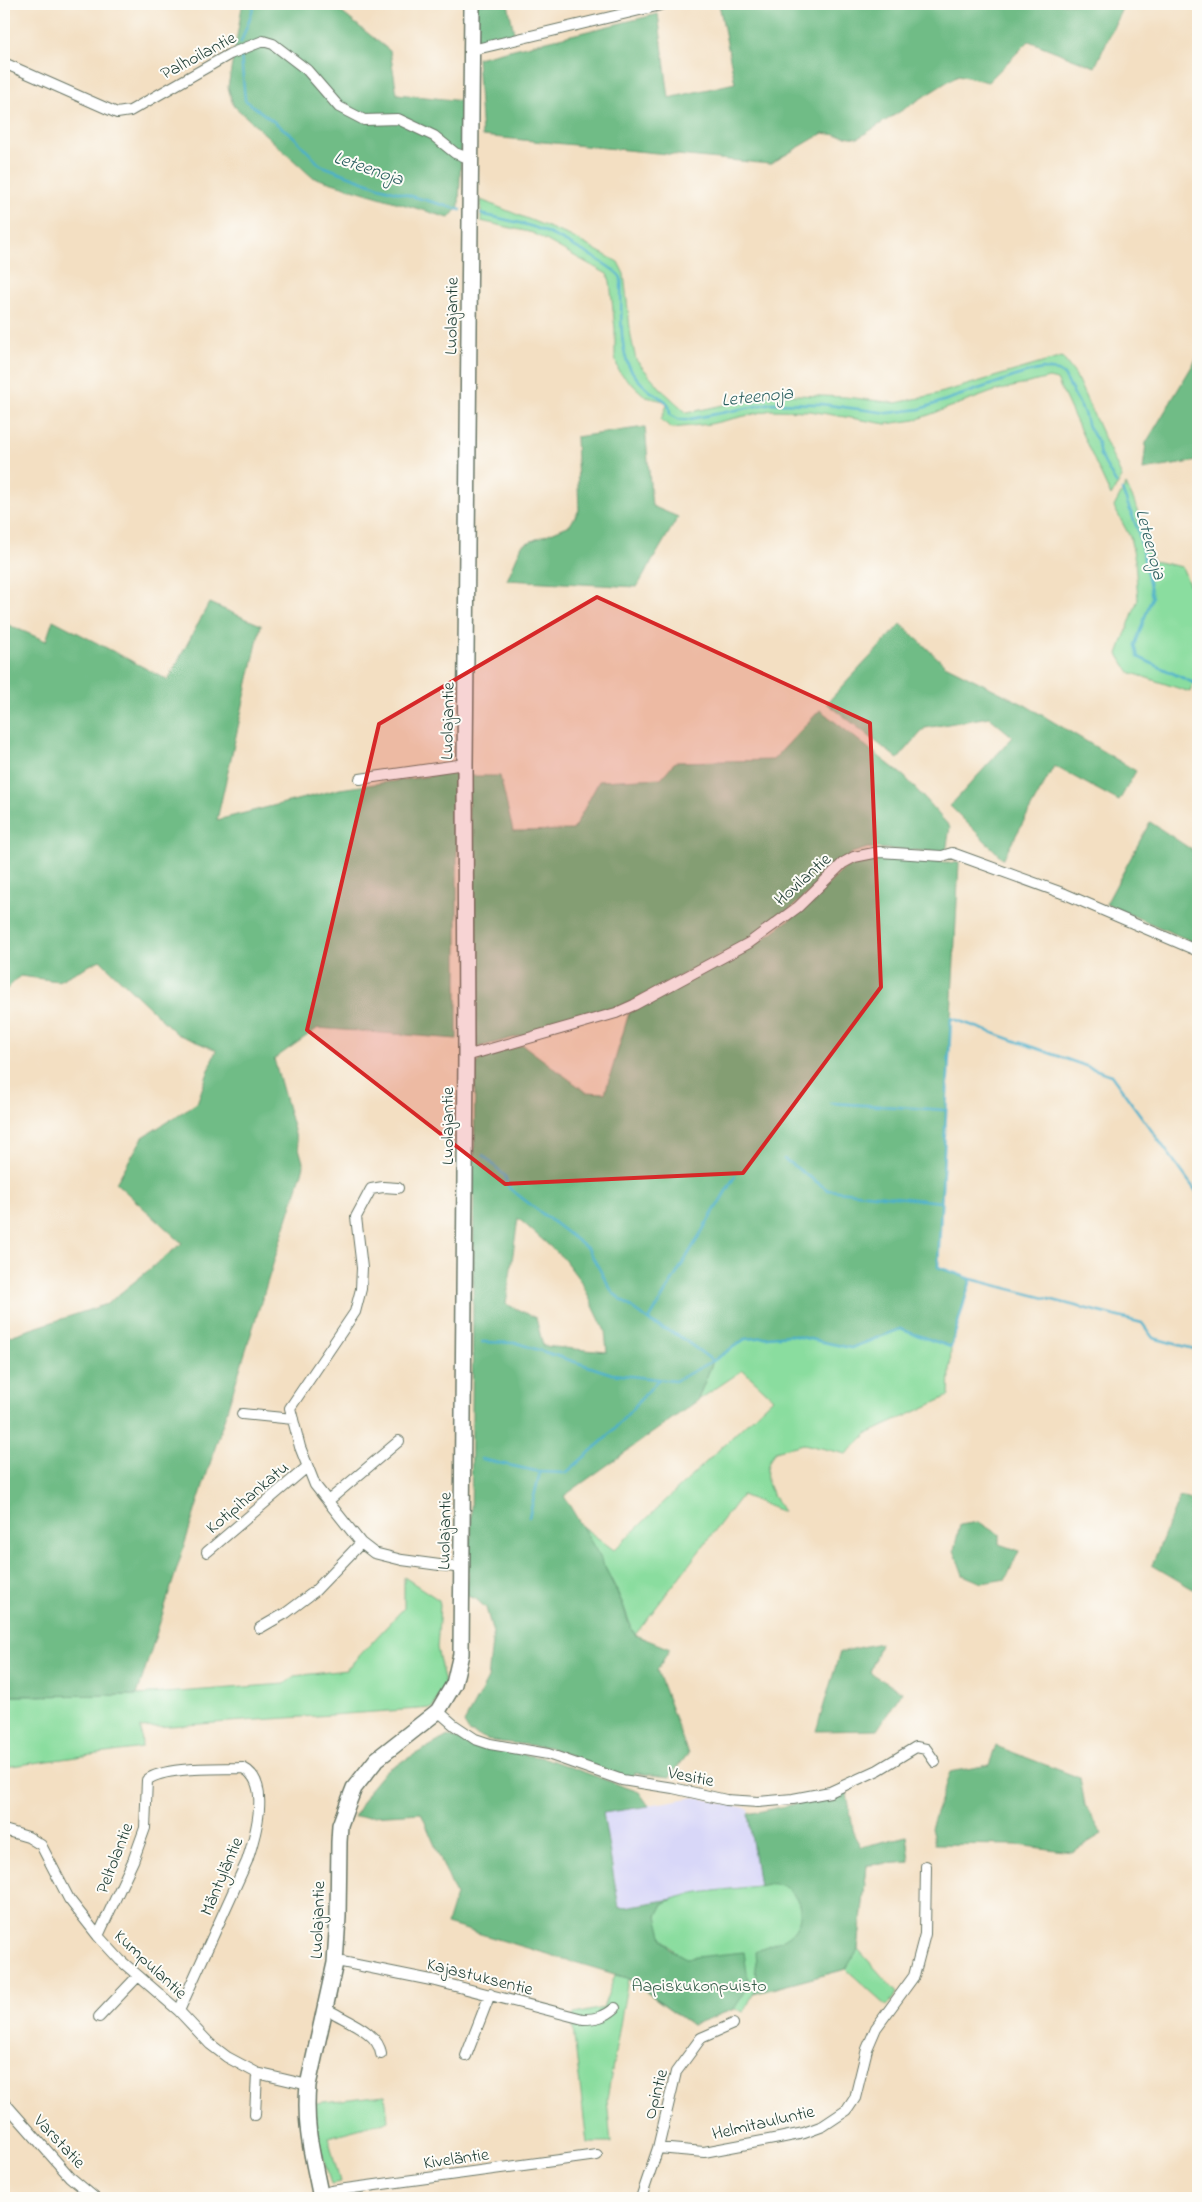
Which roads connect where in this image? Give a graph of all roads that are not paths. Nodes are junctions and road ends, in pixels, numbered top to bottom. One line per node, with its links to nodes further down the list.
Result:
1 (472, 4): 3 (main road, Luolajantie)
2 (665, 4): 3 (street)
3 (472, 50): 5 (main road, Luolajantie)
4 (4, 63): 5 (street, Palhoilantie)
5 (471, 159): 6 (main road, Luolajantie)
6 (465, 764): 7 (street); 9 (main road, Luolajantie)
7 (360, 779)
8 (1198, 951): 9 (street, Hovilantie)
9 (466, 1056): 18 (main road, Luolajantie)
10 (398, 1188): 12 (street)
11 (242, 1414): 12 (street)
12 (293, 1419): 14 (street)
13 (399, 1441): 15 (street)
14 (307, 1467): 15 (street); 17 (street, Kotipihankatu)
15 (328, 1502): 16 (street)
16 (361, 1543): 18 (street); 19 (street)
17 (207, 1552)
18 (462, 1568): 20 (main road, Luolajantie)
19 (260, 1628)
20 (438, 1711): 21 (street, Vesitie); 26 (main road, Luolajantie)
21 (935, 1762)
22 (167, 1772): 25 (street, Peltolantie); 30 (street, Mäntyläntie)
23 (4, 1830): 25 (street, Kumpulantie)
24 (926, 1866): 40 (street, Helmitauluntie)
25 (98, 1936): 27 (street, Kumpulantie)
26 (335, 1963): 28 (street, Kajastuksentie); 31 (main road, Luolajantie)
27 (138, 1976): 30 (street, Kumpulantie); 32 (street)
28 (490, 1994): 29 (street, Kajastuksentie); 35 (street)
29 (614, 2008)
30 (179, 2011): 36 (street, Kumpulantie)
31 (325, 2011): 34 (street); 37 (main road, Luolajantie)
32 (99, 2017)
33 (733, 2024): 40 (street, Opintie)
34 (381, 2054)
35 (466, 2056)
36 (256, 2073): 37 (street, Kumpulantie); 39 (street)
37 (308, 2085): 42 (main road, Luolajantie)
38 (4, 2102): 43 (street, Varstatie)
39 (255, 2115)
40 (658, 2148): 44 (street, Opintie)
41 (597, 2156): 42 (street, Kiveläntie)
42 (318, 2197)
43 (95, 2198)
44 (642, 2198)

